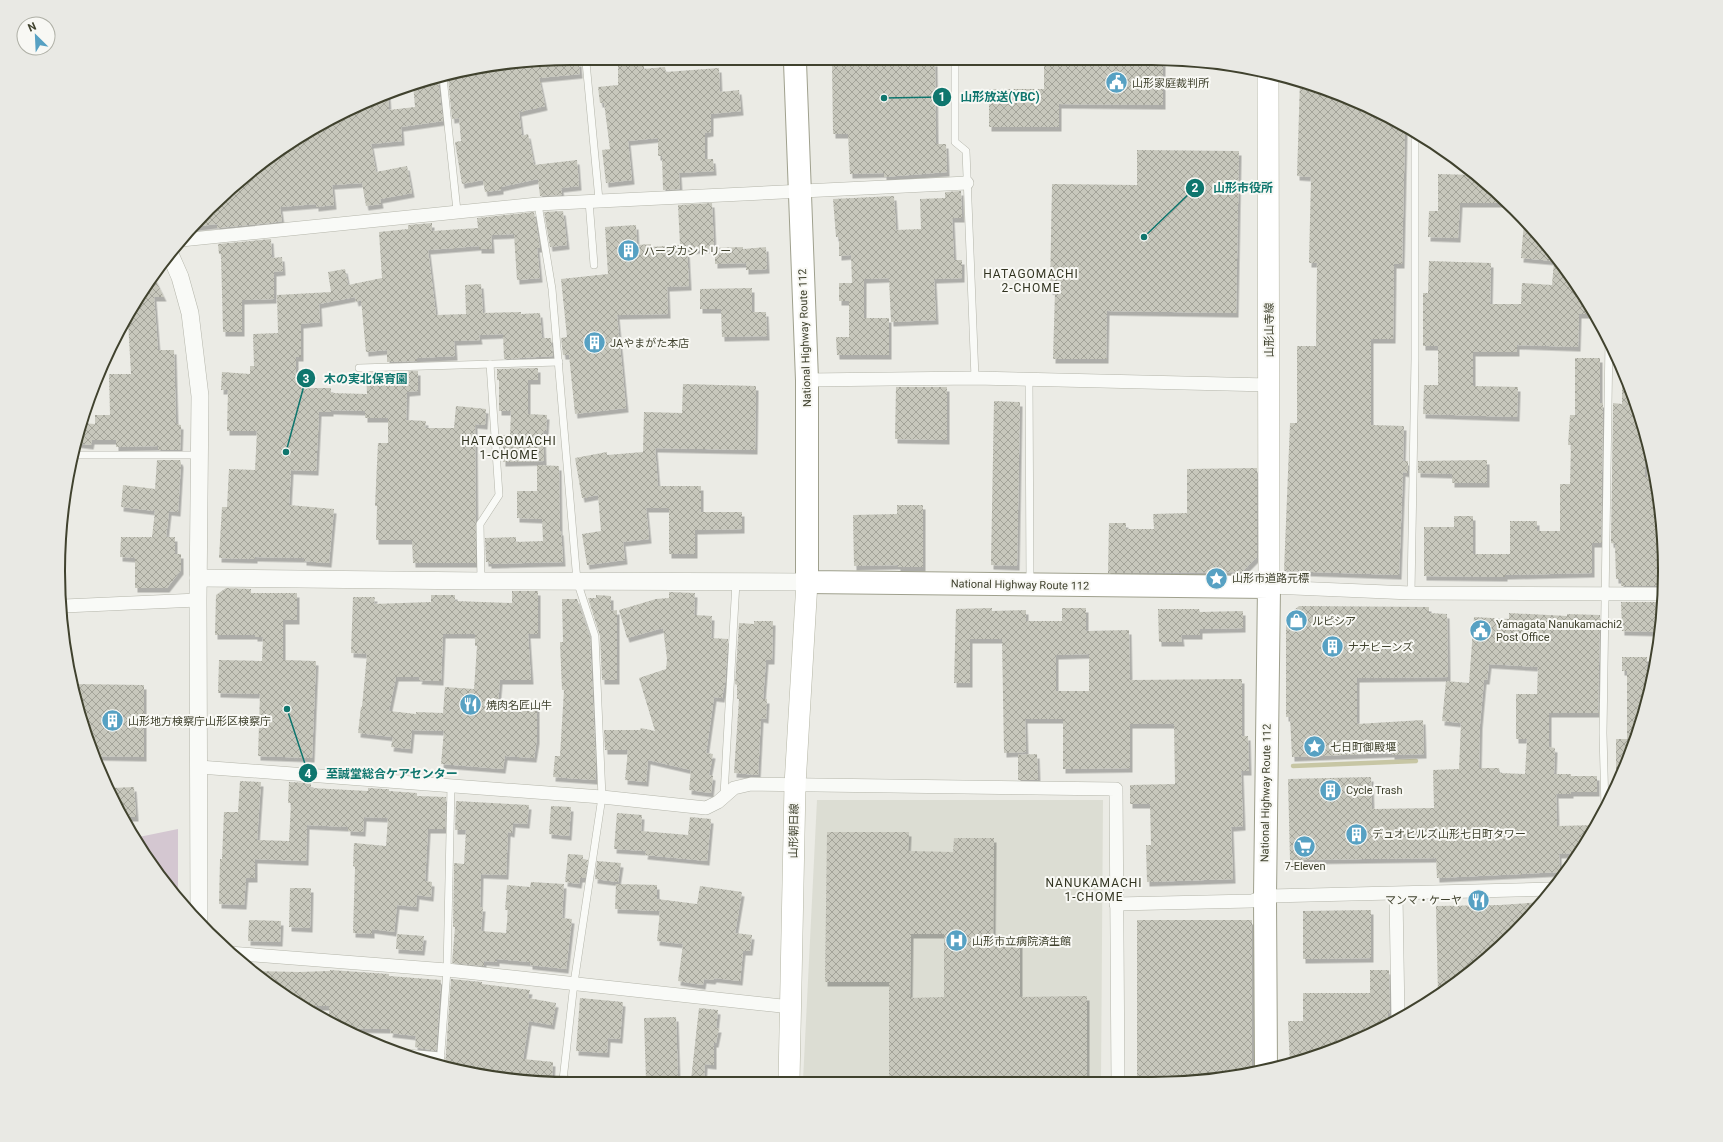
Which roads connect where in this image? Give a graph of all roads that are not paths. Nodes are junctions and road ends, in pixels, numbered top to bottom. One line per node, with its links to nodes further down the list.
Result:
1 (586, 65): 9 (lane)
2 (795, 65): 8 (highway, National Highway Route 112)
3 (955, 65): 7 (lane)
4 (1268, 79): 22 (main road, 山形山寺線)
5 (442, 81): 11 (lane)
6 (1414, 138): 32 (lane)
7 (967, 183): 8 (street); 19 (lane)
8 (800, 191): 9 (street); 21 (highway, National Highway Route 112)
9 (594, 201): 10 (street); 14 (lane)
10 (538, 204): 11 (street); 16 (lane)
11 (457, 211): 12 (street)
12 (189, 239)
13 (173, 259): 24 (street)
14 (594, 265)
15 (1609, 353): 33 (lane)
16 (559, 362): 17 (lane); 27 (lane)
17 (490, 364): 18 (lane); 26 (lane)
18 (358, 368)
19 (975, 378): 20 (street); 21 (street)
20 (1029, 379): 22 (street); 30 (lane)
21 (807, 380): 29 (highway, National Highway Route 112)
22 (1269, 385): 31 (main road, 山形山寺線)
23 (79, 455): 24 (lane)
24 (200, 455): 25 (street)
25 (198, 578): 26 (street); 35 (street)
26 (481, 581): 27 (street)
27 (577, 581): 28 (street); 41 (lane)
28 (736, 582): 29 (street); 40 (lane)
29 (807, 582): 30 (highway, National Highway Route 112); 38 (main road, 山形朝日線)
30 (1030, 585): 31 (highway, National Highway Route 112)
31 (1270, 587): 32 (street); 45 (highway, National Highway Route 112)
32 (1411, 593): 33 (street)
33 (1605, 594): 34 (street); 42 (lane)
34 (1657, 594)
35 (198, 600): 36 (street); 37 (street)
36 (66, 606)
37 (199, 766): 39 (street); 47 (street)
38 (795, 785): 40 (street); 46 (street); 51 (main road, 山形朝日線)
39 (451, 786): 41 (street); 49 (lane)
40 (724, 795): 41 (street)
41 (602, 797): 50 (lane)
42 (1605, 797)
43 (1545, 889): 44 (street)
44 (1396, 894): 45 (street); 52 (street)
45 (1265, 896): 46 (street); 56 (highway, National Highway Route 112)
46 (1116, 904): 59 (street)
47 (199, 914)
48 (241, 954): 49 (street)
49 (447, 970): 50 (street); 54 (lane)
50 (574, 983): 51 (street); 57 (lane)
51 (791, 1007): 58 (main road, 山形朝日線)
52 (1398, 1013)
53 (422, 1054): 54 (lane)
54 (441, 1056): 55 (lane)
55 (441, 1060)
56 (1266, 1064)
57 (562, 1077)
58 (789, 1077)
59 (1118, 1077)

